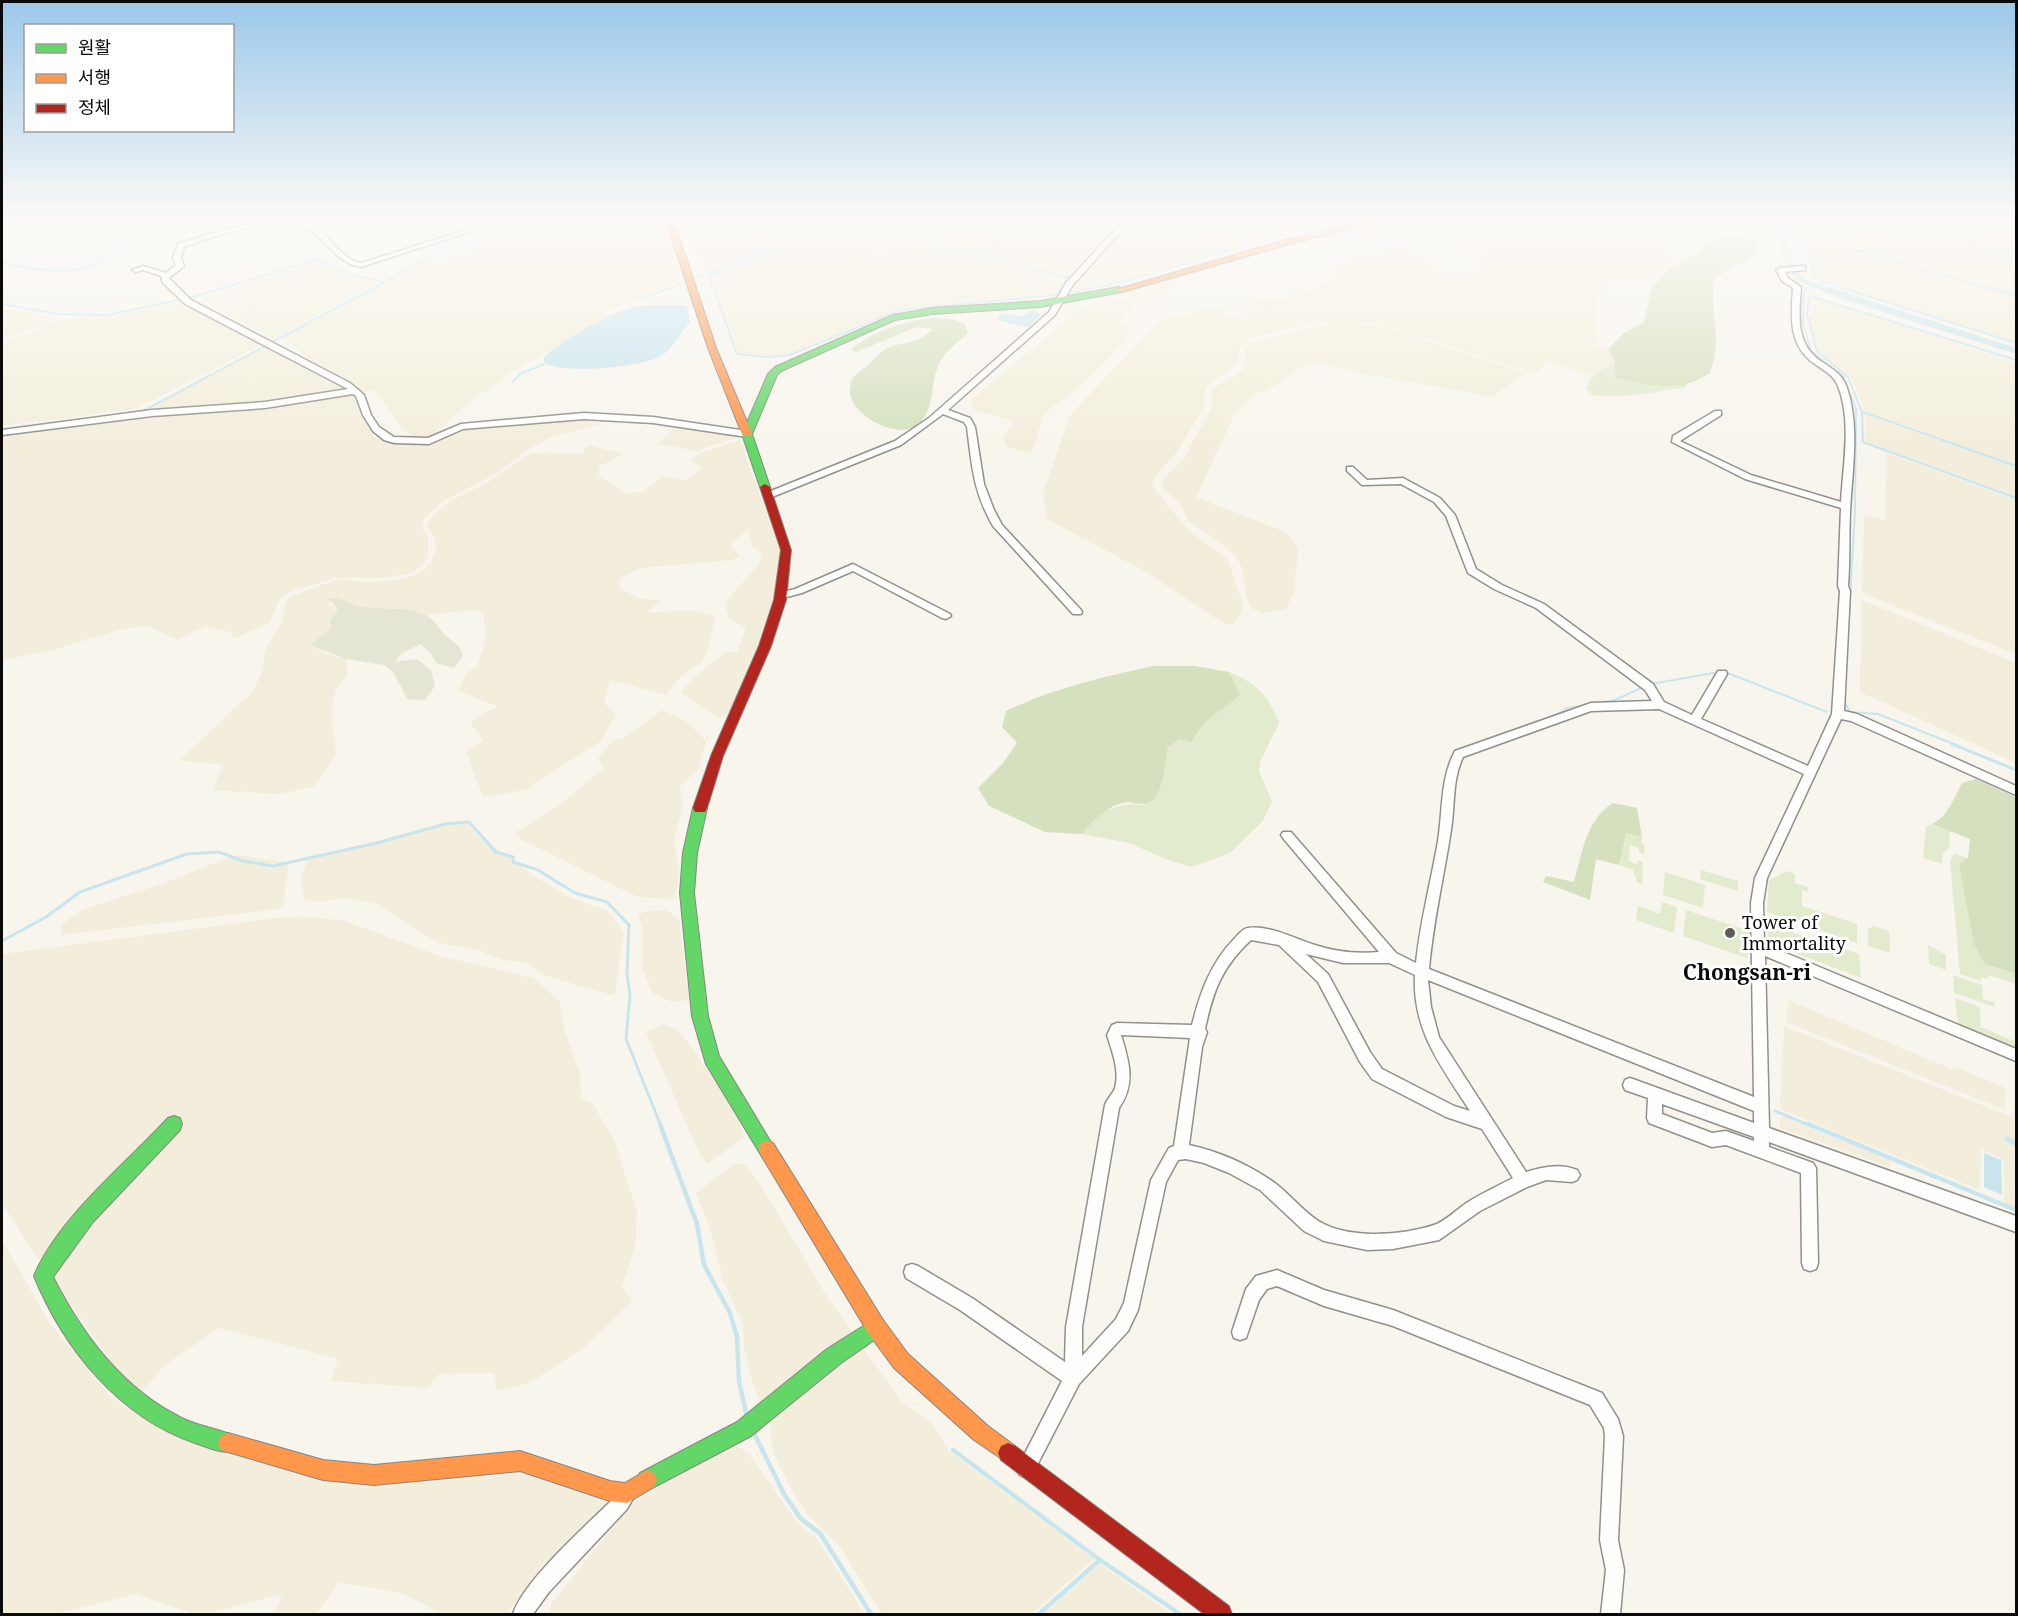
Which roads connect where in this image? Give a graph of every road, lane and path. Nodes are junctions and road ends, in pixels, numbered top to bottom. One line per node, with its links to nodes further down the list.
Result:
1 (183, 296): 6 (street)
2 (696, 296): 10 (main road)
3 (1083, 296): 5 (main road)
4 (1796, 296): 13 (street)
5 (1060, 298): 7 (street); 10 (main road)
6 (354, 391): 9 (street); 10 (street)
7 (942, 411): 12 (street); 15 (street)
8 (1718, 413): 13 (street)
9 (2, 433)
10 (747, 434): 12 (main road)
11 (1350, 469): 18 (street)
12 (769, 495): 14 (main road)
13 (1845, 506): 19 (street)
14 (783, 595): 16 (street); 43 (main road)
15 (1077, 612)
16 (946, 616)
17 (1722, 674): 20 (street)
18 (1660, 705): 20 (street); 27 (street)
19 (1838, 714): 21 (street); 22 (street)
20 (1695, 720): 21 (street)
21 (1810, 772): 25 (street)
22 (2016, 791)
23 (1287, 835): 26 (street)
24 (1281, 939): 26 (street); 28 (street); 34 (street)
25 (1759, 948): 29 (street); 32 (street)
26 (1391, 957): 27 (street)
27 (1422, 973): 32 (street); 34 (street)
28 (1200, 1032): 37 (street); 45 (street)
29 (2016, 1055)
30 (1630, 1085): 31 (street)
31 (1656, 1094): 35 (street); 36 (street)
32 (1759, 1106): 35 (street)
33 (174, 1124): 47 (main road)
34 (1486, 1124): 39 (street)
35 (1761, 1131): 36 (street); 40 (street)
36 (1762, 1150): 41 (street)
37 (1179, 1153): 39 (street); 45 (street)
38 (1572, 1175): 39 (street)
39 (1523, 1181)
40 (2016, 1224)
41 (1810, 1263)
42 (912, 1272): 45 (street)
43 (876, 1327): 46 (main road); 47 (main road)
44 (1240, 1332): 50 (street)
45 (1073, 1378): 46 (street)
46 (1026, 1469): 49 (main road)
47 (627, 1493): 48 (street)
48 (522, 1614)
49 (1221, 1614)
50 (1611, 1614)

